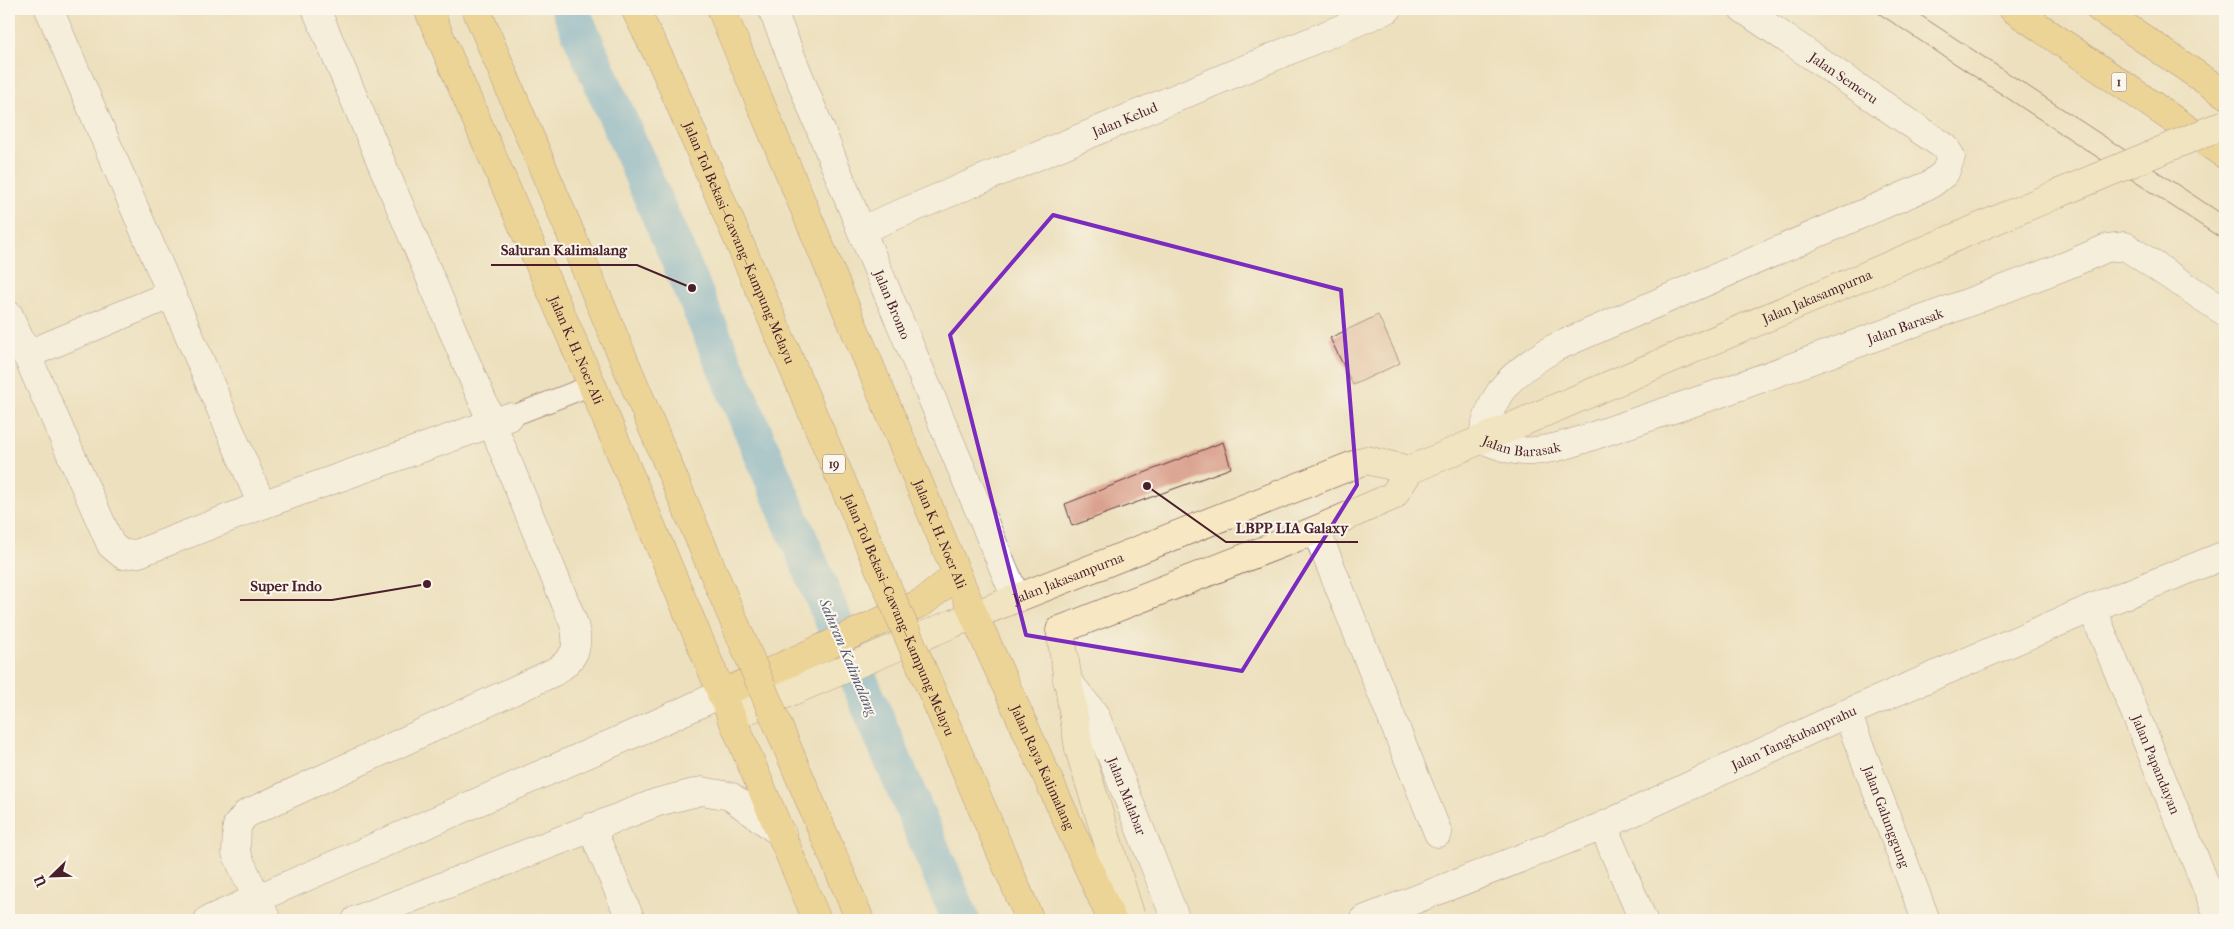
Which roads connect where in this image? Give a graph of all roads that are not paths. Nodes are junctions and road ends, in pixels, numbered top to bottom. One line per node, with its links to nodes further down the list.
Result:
1 (49, 9): 17 (street)
2 (316, 9): 22 (street)
3 (428, 9): 21 (main road, Jalan K. H. Noer Ali)
4 (476, 9): 45 (main road, bridge)
5 (635, 9): 46 (main road, Jalan Tol Bekasi–Cawang–Kampung Melayu / 19, bridge)
6 (721, 9): 28 (main road, Jalan K. H. Noer Ali)
7 (772, 9): 16 (street, Jalan Bromo)
8 (1388, 9): 16 (street, Jalan Kelud)
9 (1743, 9): 14 (street, Jalan Semeru)
10 (2013, 9): 15 (main road, 1)
11 (2100, 9): 12 (main road)
12 (2225, 94)
13 (2225, 124): 23 (main road, Jalan Jakasampurna, bridge)
14 (1945, 147): 23 (street, Jalan Barasak)
15 (2225, 155)
16 (862, 230): 29 (street, Jalan Bromo)
17 (172, 294): 20 (street); 25 (street)
18 (2225, 312): 23 (street, Jalan Barasak)
19 (9, 315): 20 (street)
20 (26, 355): 25 (street)
21 (592, 385): 22 (lane); 34 (main road, Jalan K. H. Noer Ali)
22 (501, 420): 25 (street); 40 (street)
23 (1482, 439): 24 (main road, Jalan Jakasampurna)
24 (1410, 470): 26 (main road); 29 (main road, Jalan Jakasampurna)
25 (262, 505)
26 (1316, 530): 33 (main road); 38 (street)
27 (2225, 555): 30 (street, Jalan Tangkubanprahu)
28 (958, 575): 31 (main road, Jalan K. H. Noer Ali); 32 (main road)
29 (1016, 598): 31 (main road, Jalan Jakasampurna)
30 (2092, 608): 35 (street, Jalan Tangkubanprahu); 53 (street, Jalan Papandayan)
31 (974, 615): 32 (main road, Jalan Jakasampurna); 47 (main road, Jalan Raya Kalimalang)
32 (785, 679): 34 (main road, Jalan Jakasampurna)
33 (1067, 680): 48 (main road); 49 (street, Jalan Malabar)
34 (726, 706): 39 (main road); 40 (street)
35 (1847, 712): 36 (street, Jalan Tangkubanprahu); 52 (street, Jalan Galunggung)
36 (1604, 826): 50 (street, Jalan Tangkubanprahu); 51 (street)
37 (592, 827): 39 (street); 42 (street); 43 (street)
38 (1438, 833)
39 (782, 834): 44 (main road)
40 (263, 910): 41 (street)
41 (208, 920)
42 (356, 920)
43 (631, 920)
44 (817, 920)
45 (860, 920)
46 (1030, 920)
47 (1112, 920)
48 (1132, 920)
49 (1176, 920)
50 (1363, 920)
51 (1643, 920)
52 (1926, 920)
53 (2220, 920)

